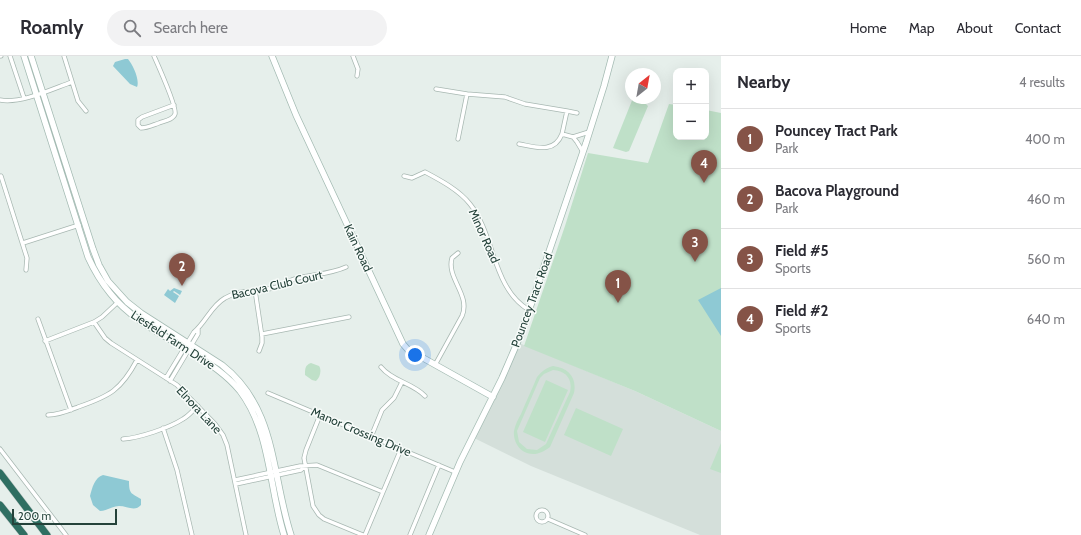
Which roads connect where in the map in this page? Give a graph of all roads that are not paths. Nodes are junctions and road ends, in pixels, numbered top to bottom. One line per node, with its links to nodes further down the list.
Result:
1 (10, 56): 15 (street)
2 (24, 56): 13 (street, Liesfeld Farm Drive)
3 (31, 56): 12 (street, Liesfeld Farm Drive)
4 (64, 56): 10 (street)
5 (154, 56): 17 (street)
6 (272, 56): 45 (street, Kain Road)
7 (353, 56): 9 (street)
8 (612, 56): 21 (street, Pouncey Tract Road)
9 (358, 76)
10 (72, 82): 12 (street); 18 (street)
11 (436, 89): 14 (street)
12 (43, 92): 13 (street); 29 (street, Liesfeld Farm Drive)
13 (36, 94): 15 (street); 29 (street, Liesfeld Farm Drive)
14 (466, 94): 19 (street); 24 (street)
15 (24, 98): 16 (street)
16 (0, 100)
17 (174, 105): 17 (street)
18 (86, 111)
19 (567, 111): 20 (street); 22 (street)
20 (577, 113)
21 (589, 132): 23 (street); 26 (street, Pouncey Tract Road)
22 (562, 134): 23 (street); 25 (street)
23 (573, 137): 26 (street)
24 (458, 139)
25 (519, 144)
26 (583, 152): 36 (street, Pouncey Tract Road)
27 (1, 176): 30 (street)
28 (404, 176): 36 (street, Minor Road)
29 (81, 224): 30 (street); 35 (street, Liesfeld Farm Drive); 42 (street, Liesfeld Farm Drive)
30 (23, 243): 33 (street)
31 (458, 253): 45 (street)
32 (346, 268): 34 (street, Bacova Club Court)
33 (26, 270)
34 (255, 290): 40 (street); 42 (street, Bacova Club Court)
35 (118, 302): 39 (street); 42 (street, Liesfeld Farm Drive)
36 (529, 310): 52 (street, Pouncey Tract Road)
37 (349, 317): 40 (street)
38 (38, 319): 41 (street)
39 (94, 322): 41 (street); 44 (street, Elnora Lane)
40 (262, 334): 43 (street)
41 (46, 340): 54 (street)
42 (188, 347): 47 (street); 48 (street); 66 (street, Liesfeld Farm Drive)
43 (259, 352)
44 (137, 360): 47 (street, Elnora Lane); 54 (street)
45 (435, 365): 52 (street, Kain Road)
46 (381, 367): 49 (street)
47 (166, 378): 48 (street, Elnora Lane)
48 (170, 380): 53 (street, Elnora Lane)
49 (402, 382): 51 (street); 58 (street)
50 (268, 393): 56 (street, Manor Crossing Drive)
51 (425, 396)
52 (493, 397): 64 (street, Pouncey Tract Road)
53 (198, 406): 57 (street); 67 (street, Elnora Lane)
54 (71, 410): 55 (street)
55 (48, 414)
56 (320, 415): 58 (street, Manor Crossing Drive); 63 (street)
57 (163, 428): 59 (street); 74 (street)
58 (371, 437): 61 (street, Manor Crossing Drive)
59 (123, 439)
60 (0, 449): 73 (street)
61 (401, 449): 62 (street, Manor Crossing Drive); 68 (street)
62 (439, 465): 64 (street, Manor Crossing Drive); 79 (street)
63 (305, 466): 66 (street); 68 (street); 78 (street)
64 (455, 472): 80 (street, Pouncey Tract Road)
65 (0, 473): 72 (highway)
66 (273, 474): 67 (street); 76 (street, Liesfeld Farm Drive); 77 (street, Liesfeld Farm Drive)
67 (235, 482): 75 (street, Elnora Lane)
68 (383, 492): 78 (street)
69 (0, 505): 71 (highway)
70 (548, 518): 81 (street)
71 (24, 535)
72 (47, 535)
73 (66, 535)
74 (192, 535)
75 (246, 535)
76 (284, 535)
77 (291, 535)
78 (364, 535)
79 (410, 535)
80 (428, 535)
81 (584, 535)

